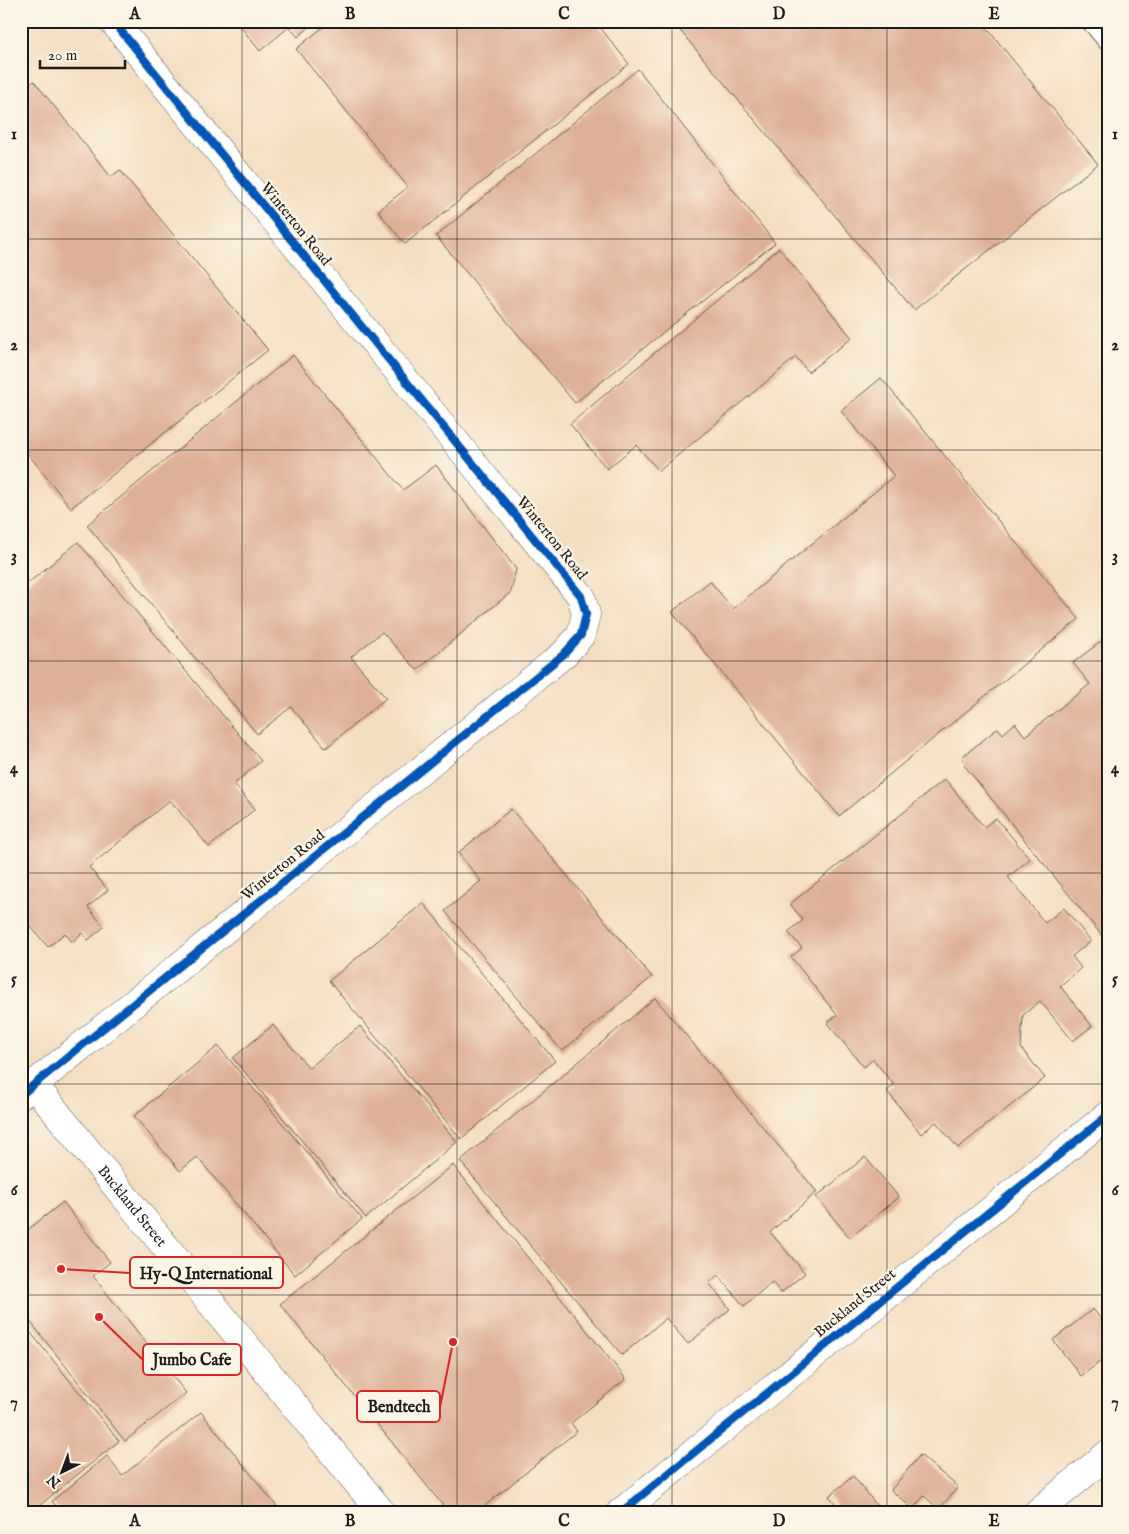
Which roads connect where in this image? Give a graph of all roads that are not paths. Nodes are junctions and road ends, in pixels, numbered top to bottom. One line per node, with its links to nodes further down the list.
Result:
1 (113, 21): 4 (street, Winterton Road)
2 (1089, 21): 3 (lane)
3 (1108, 44)
4 (28, 1090): 7 (street, Buckland Street)
5 (1108, 1115): 8 (street, Buckland Street)
6 (1108, 1454): 9 (street)
7 (382, 1513)
8 (620, 1513)
9 (1037, 1513)

